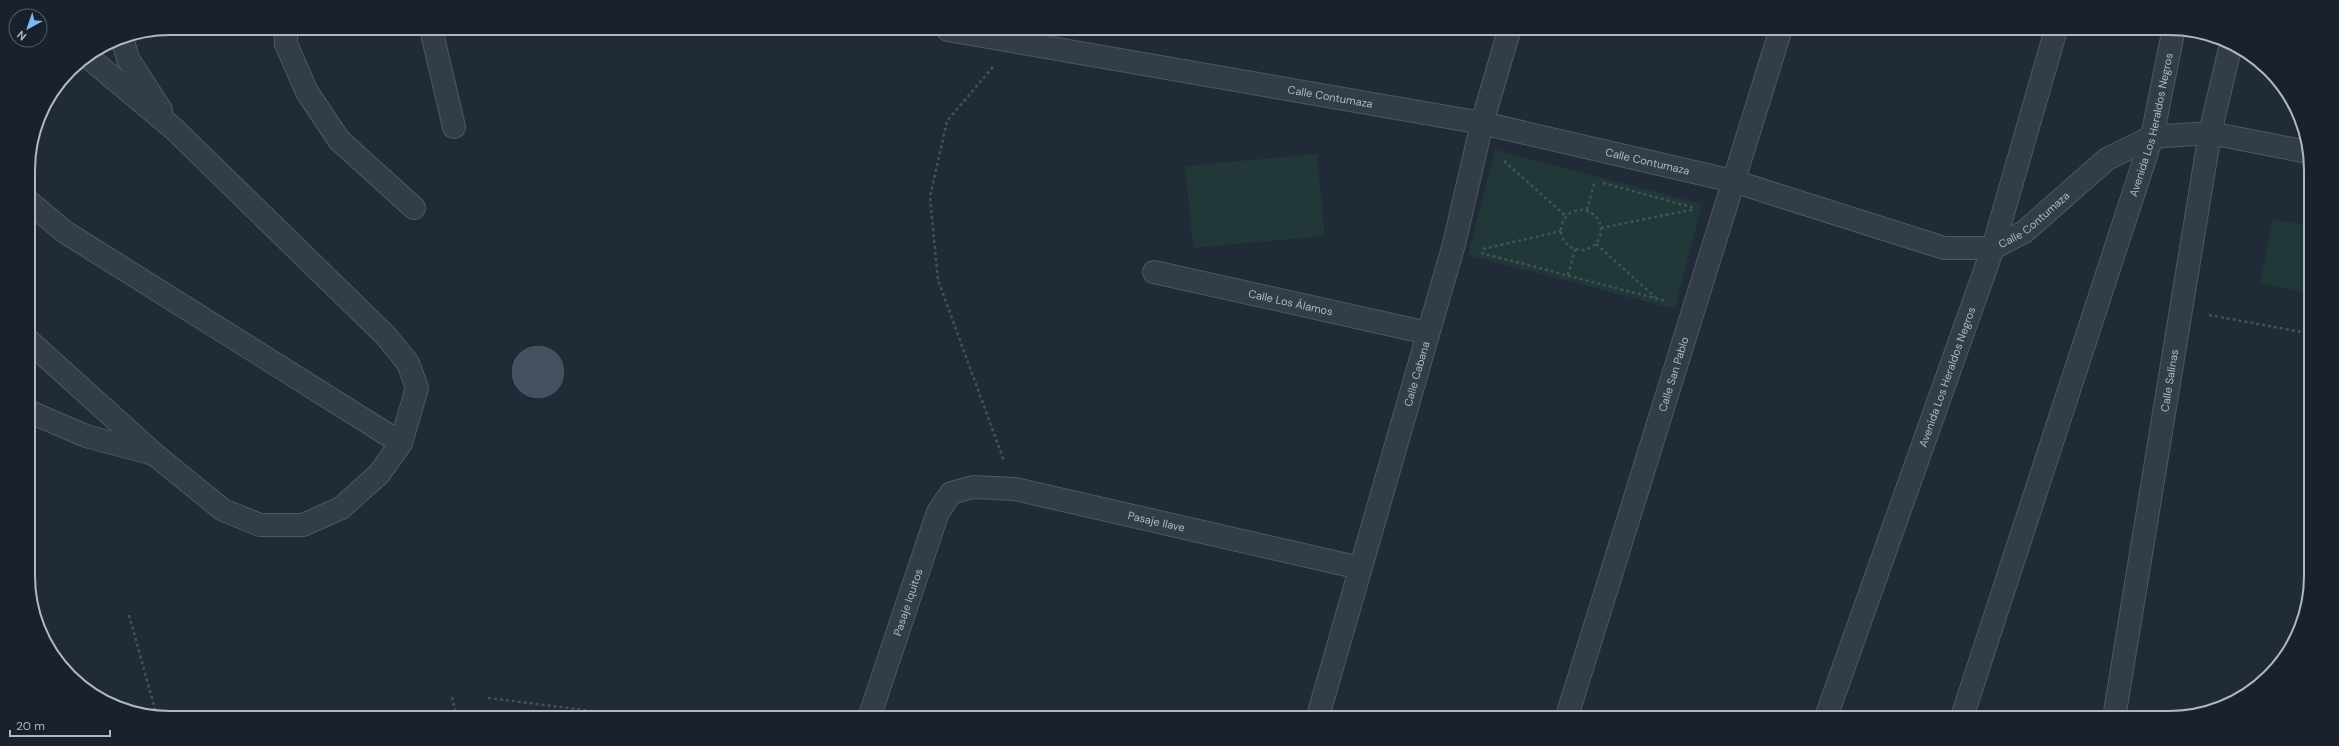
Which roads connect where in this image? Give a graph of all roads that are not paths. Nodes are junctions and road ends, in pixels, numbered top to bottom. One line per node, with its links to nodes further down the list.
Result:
1 (286, 35): 20 (street)
2 (432, 35): 13 (street)
3 (1006, 35): 8 (street, Calle Contumaza)
4 (1508, 35): 12 (street, Calle Cabana)
5 (1779, 35): 18 (street, Calle San Pablo)
6 (2054, 35): 21 (street, Avenida Los Heraldos Negros)
7 (2172, 35): 16 (street, Avenida Los Heraldos Negros)
8 (1017, 36): 12 (street, Calle Contumaza)
9 (123, 43): 14 (street)
10 (2230, 50): 15 (street, Calle Salinas)
11 (92, 60): 14 (street)
12 (1482, 123): 18 (street, Calle Contumaza); 23 (street, Calle Cabana)
13 (454, 127)
14 (174, 129): 26 (street)
15 (2210, 133): 16 (street, Calle Contumaza); 17 (street, Calle Contumaza); 35 (street, Calle Salinas)
16 (2152, 137): 21 (street, Calle Contumaza); 34 (street, Avenida Los Heraldos Negros)
17 (2302, 151)
18 (1733, 182): 21 (street, Calle Contumaza); 32 (street, Calle San Pablo)
19 (35, 208): 26 (street)
20 (414, 208)
21 (1993, 248): 33 (street, Avenida Los Heraldos Negros)
22 (1154, 272): 23 (street, Calle Los Álamos)
23 (1428, 333): 29 (street, Calle Cabana)
24 (35, 346): 27 (street)
25 (35, 414): 27 (street)
26 (401, 443): 27 (street)
27 (154, 454)
28 (951, 492): 29 (street, Pasaje Ilave); 30 (street, Pasaje Iquitos)
29 (1360, 568): 31 (street, Calle Cabana)
30 (871, 711)
31 (1319, 711)
32 (1569, 711)
33 (1828, 711)
34 (1964, 711)
35 (2115, 711)

